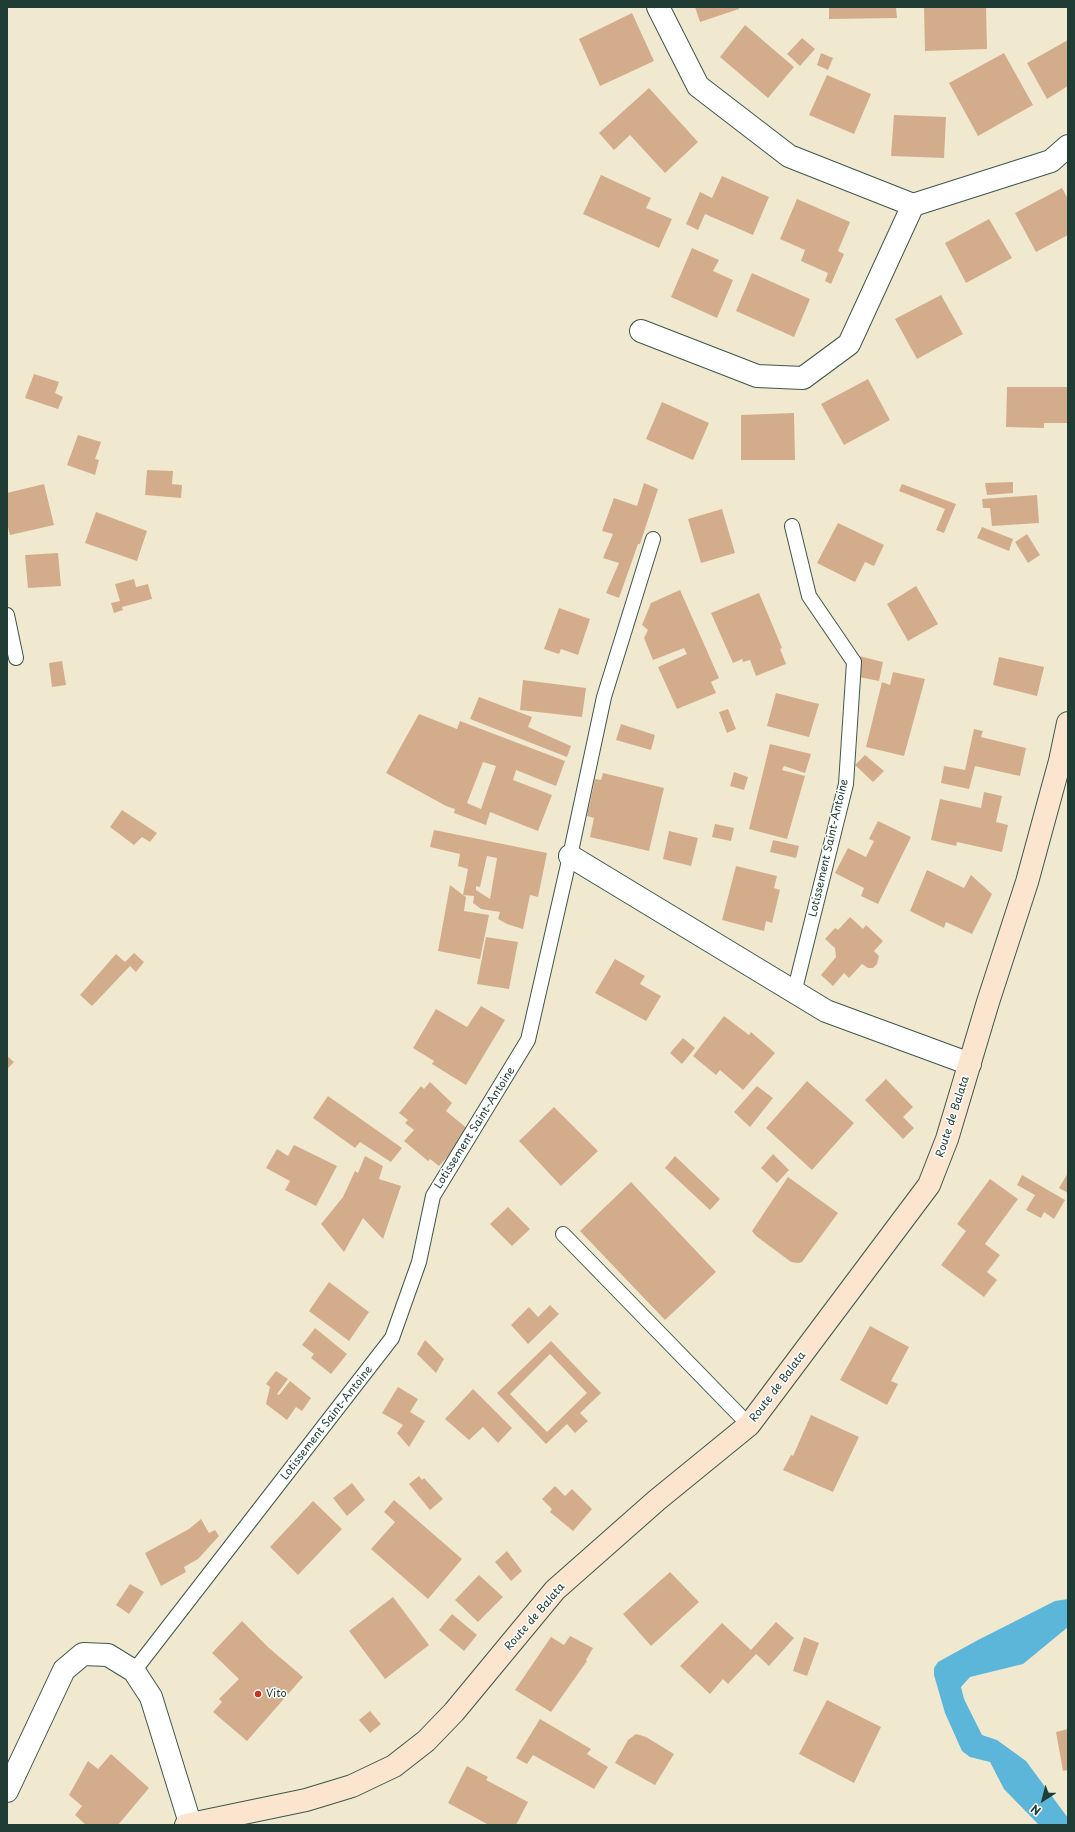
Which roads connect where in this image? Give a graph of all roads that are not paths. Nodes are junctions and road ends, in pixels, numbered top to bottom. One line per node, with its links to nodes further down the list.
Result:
1 (658, 7): 3 (street)
2 (1068, 146): 3 (street)
3 (913, 205): 4 (street)
4 (641, 331)
5 (792, 526): 11 (lane, Lotissement Saint-Antoine)
6 (653, 539): 10 (lane, Lotissement Saint-Antoine)
7 (7, 615): 8 (lane)
8 (16, 658)
9 (1068, 723): 12 (main road, Route de Balata)
10 (570, 856): 11 (street); 15 (lane, Lotissement Saint-Antoine)
11 (794, 992): 12 (street)
12 (970, 1064): 14 (main road, Route de Balata)
13 (563, 1234): 14 (lane)
14 (749, 1425): 17 (main road, Route de Balata)
15 (134, 1671): 16 (street); 17 (street)
16 (7, 1791)
17 (188, 1824)

